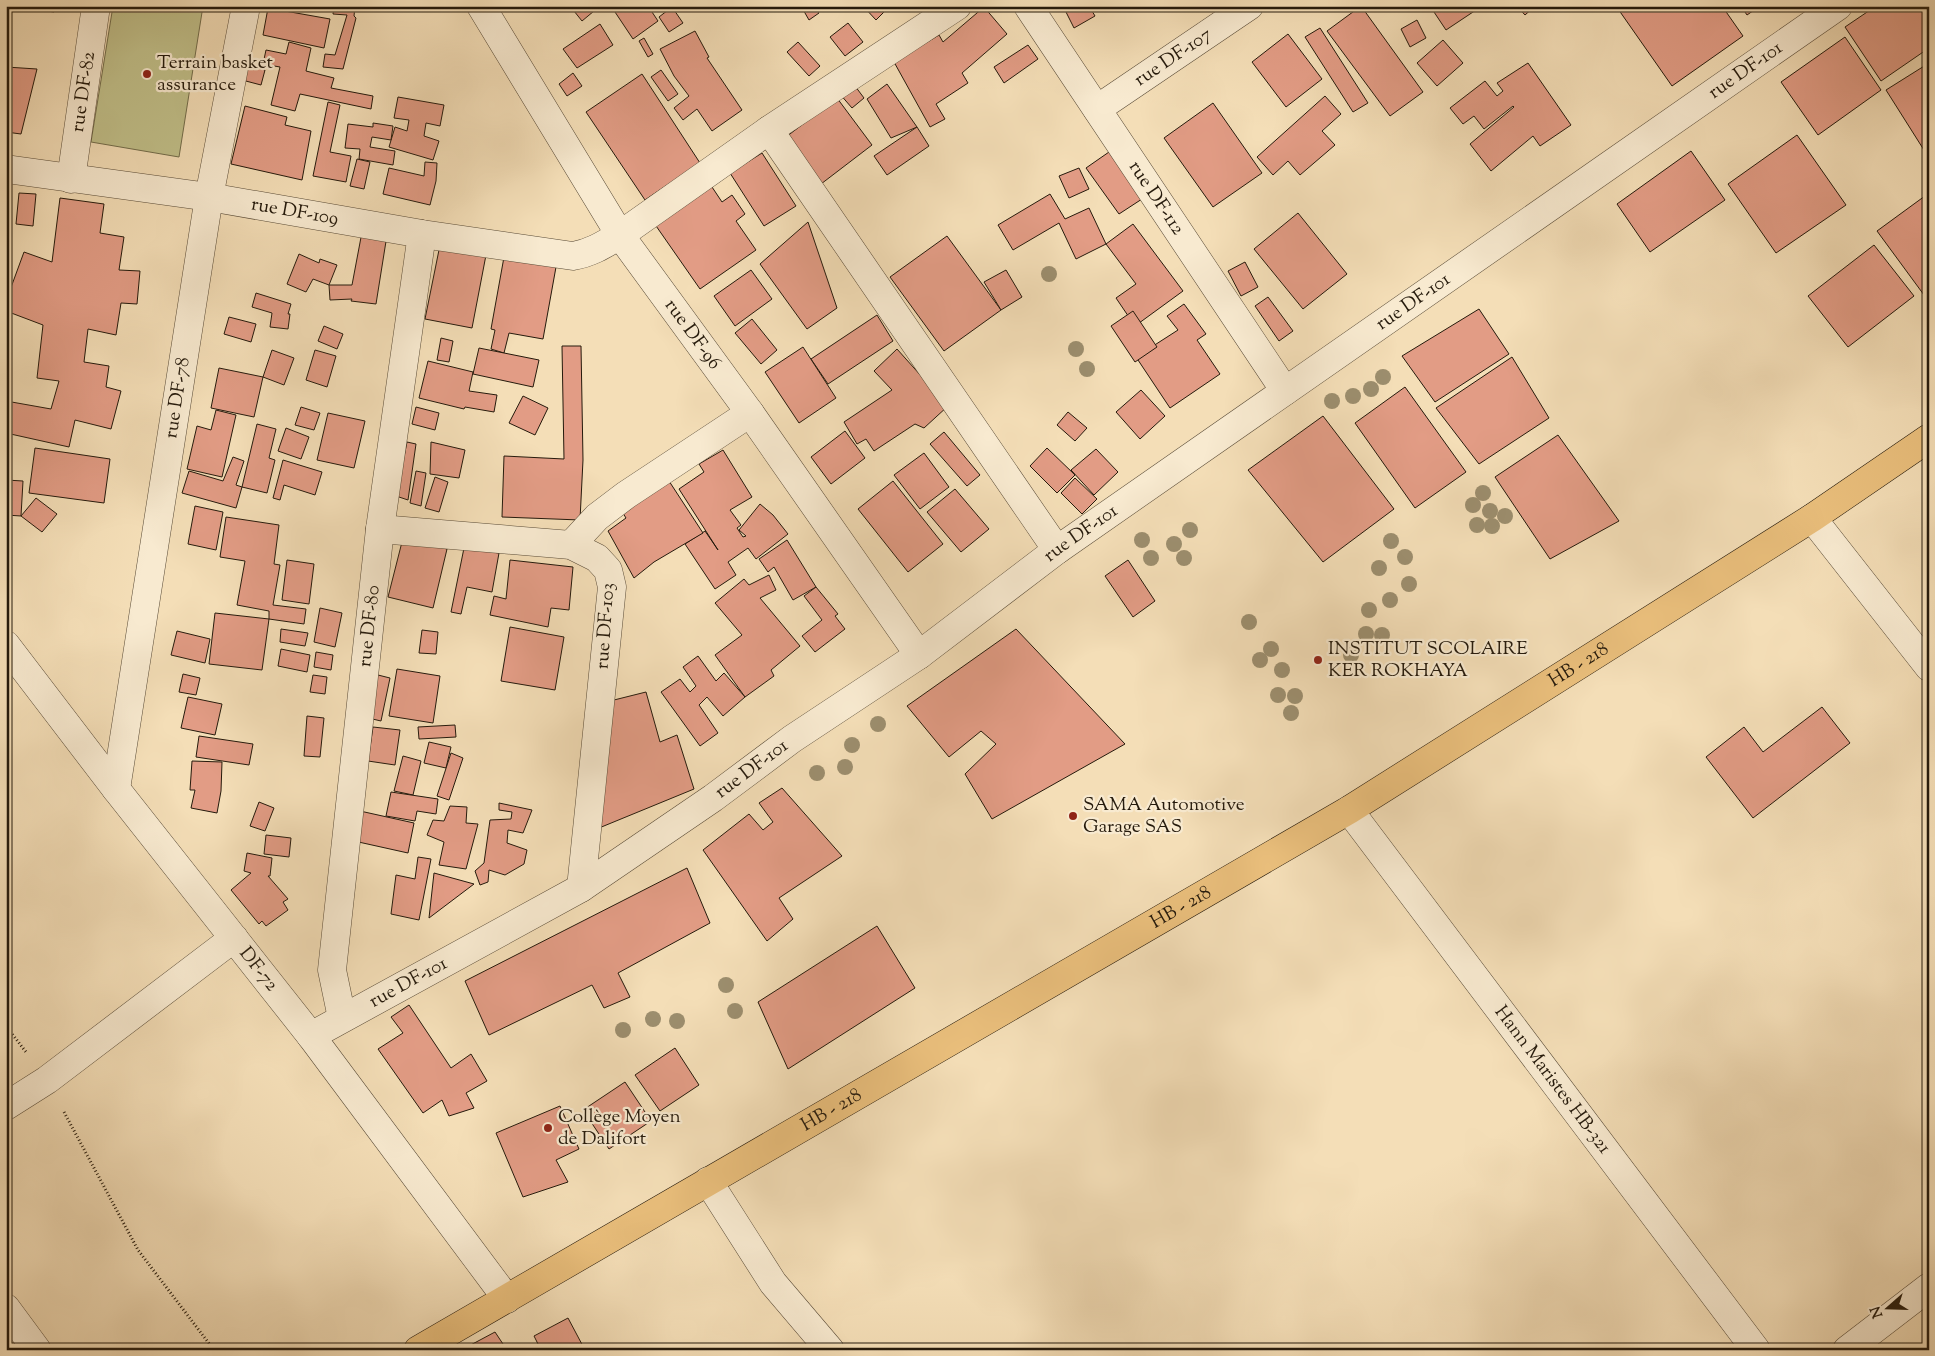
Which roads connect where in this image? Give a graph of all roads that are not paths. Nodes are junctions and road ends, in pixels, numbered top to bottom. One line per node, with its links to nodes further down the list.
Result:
1 (96, 6): 11 (street, rue DF-82)
2 (246, 6): 12 (street, rue DF-78)
3 (482, 6): 14 (street, rue DF-96)
4 (957, 6): 9 (street)
5 (1028, 6): 8 (street, rue DF-112)
6 (1249, 6): 8 (street, rue DF-107)
7 (1838, 6): 15 (street, rue DF-101)
8 (1097, 109): 15 (street, rue DF-112)
9 (769, 130): 14 (street); 21 (street)
10 (6, 169): 11 (street, rue DF-109)
11 (71, 179): 12 (street, rue DF-109)
12 (209, 197): 13 (street, rue DF-109); 25 (street, rue DF-78)
13 (422, 234): 14 (street, rue DF-109); 19 (street, rue DF-80)
14 (620, 235): 16 (street, rue DF-96)
15 (1284, 391): 21 (street, rue DF-101)
16 (750, 413): 20 (street); 23 (street, rue DF-96)
17 (1929, 438): 18 (main road, HB - 218)
18 (1812, 518): 24 (street); 26 (main road, HB - 218)
19 (380, 529): 20 (street, rue DF-103); 29 (street, rue DF-80)
20 (571, 545): 27 (street, rue DF-103)
21 (1058, 550): 23 (street, rue DF-101)
22 (6, 645): 25 (street, DF-72 / DF-72)
23 (919, 655): 27 (street, rue DF-101)
24 (1929, 667)
25 (116, 789): 28 (street, DF-72 / DF-72)
26 (1350, 810): 32 (main road, HB - 218); 39 (street, Hann Maristes HB-321)
27 (581, 888): 29 (street, rue DF-101)
28 (234, 938): 30 (street, DF-72 / DF-72); 31 (street)
29 (342, 1018): 30 (street, rue DF-101)
30 (311, 1036): 34 (street, DF-72 / DF-72)
31 (6, 1106)
32 (708, 1181): 34 (main road, HB - 218); 38 (street)
33 (1929, 1287): 40 (street)
34 (507, 1299): 37 (main road, HB - 218)
35 (6, 1308): 36 (street)
36 (38, 1350)
37 (418, 1350)
38 (830, 1350)
39 (1756, 1350)
40 (1848, 1350)

